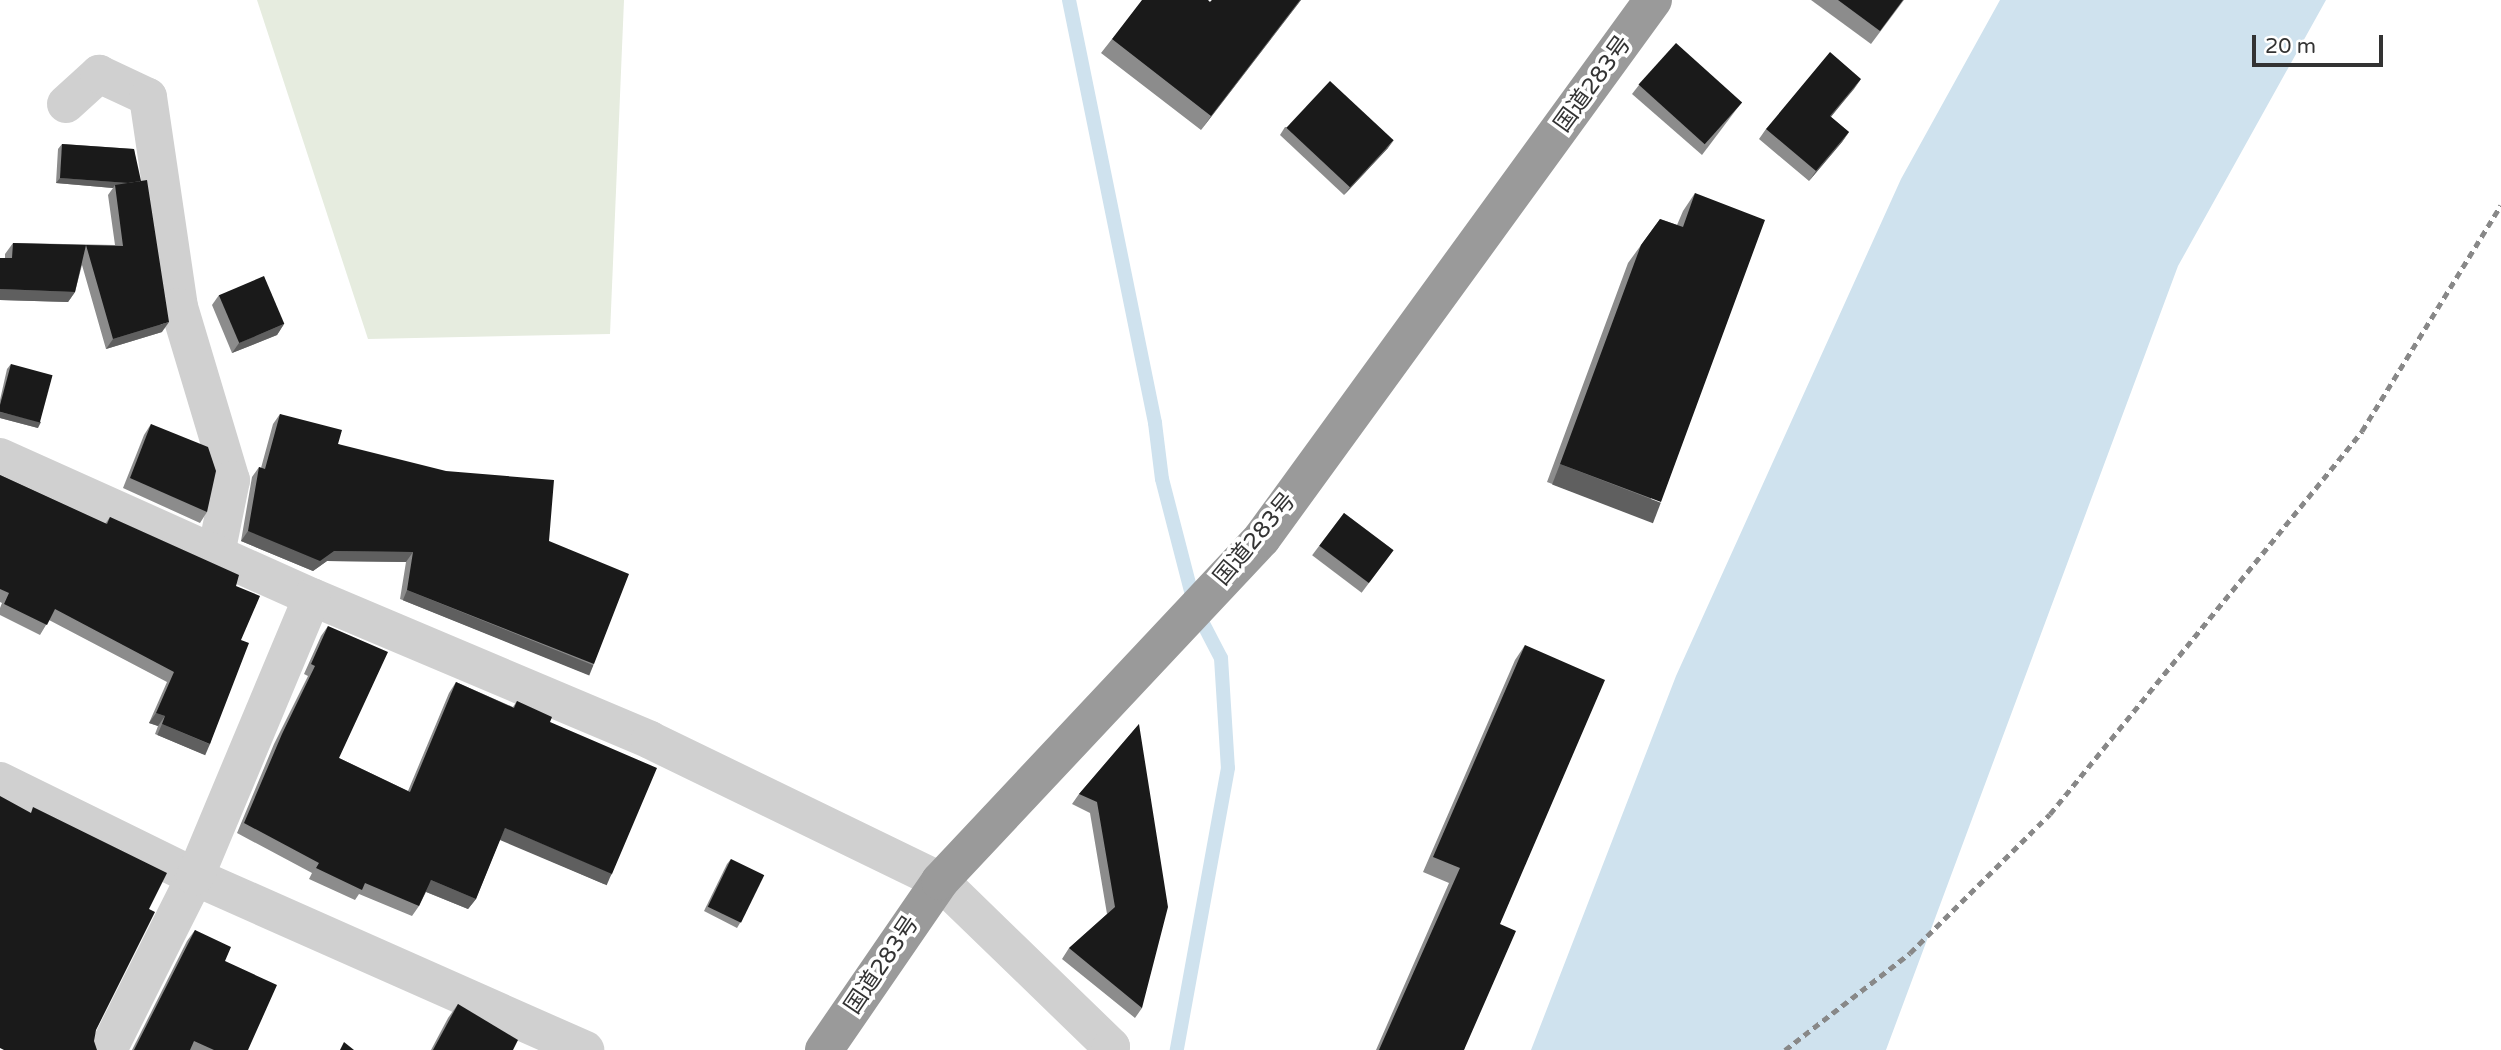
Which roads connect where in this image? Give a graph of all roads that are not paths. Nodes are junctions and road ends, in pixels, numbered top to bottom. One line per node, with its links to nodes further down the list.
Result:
1 (1654, 0): 8 (highway, 国道283号)
2 (66, 104): 4 (street)
3 (0, 457): 4 (street)
4 (216, 554): 5 (street)
5 (312, 597): 7 (street); 8 (street)
6 (0, 781): 7 (street)
7 (195, 877): 9 (street); 10 (street)
8 (940, 881): 11 (highway, 国道283号); 12 (street)
9 (107, 1050)
10 (585, 1050)
11 (824, 1050)
12 (1110, 1050)

